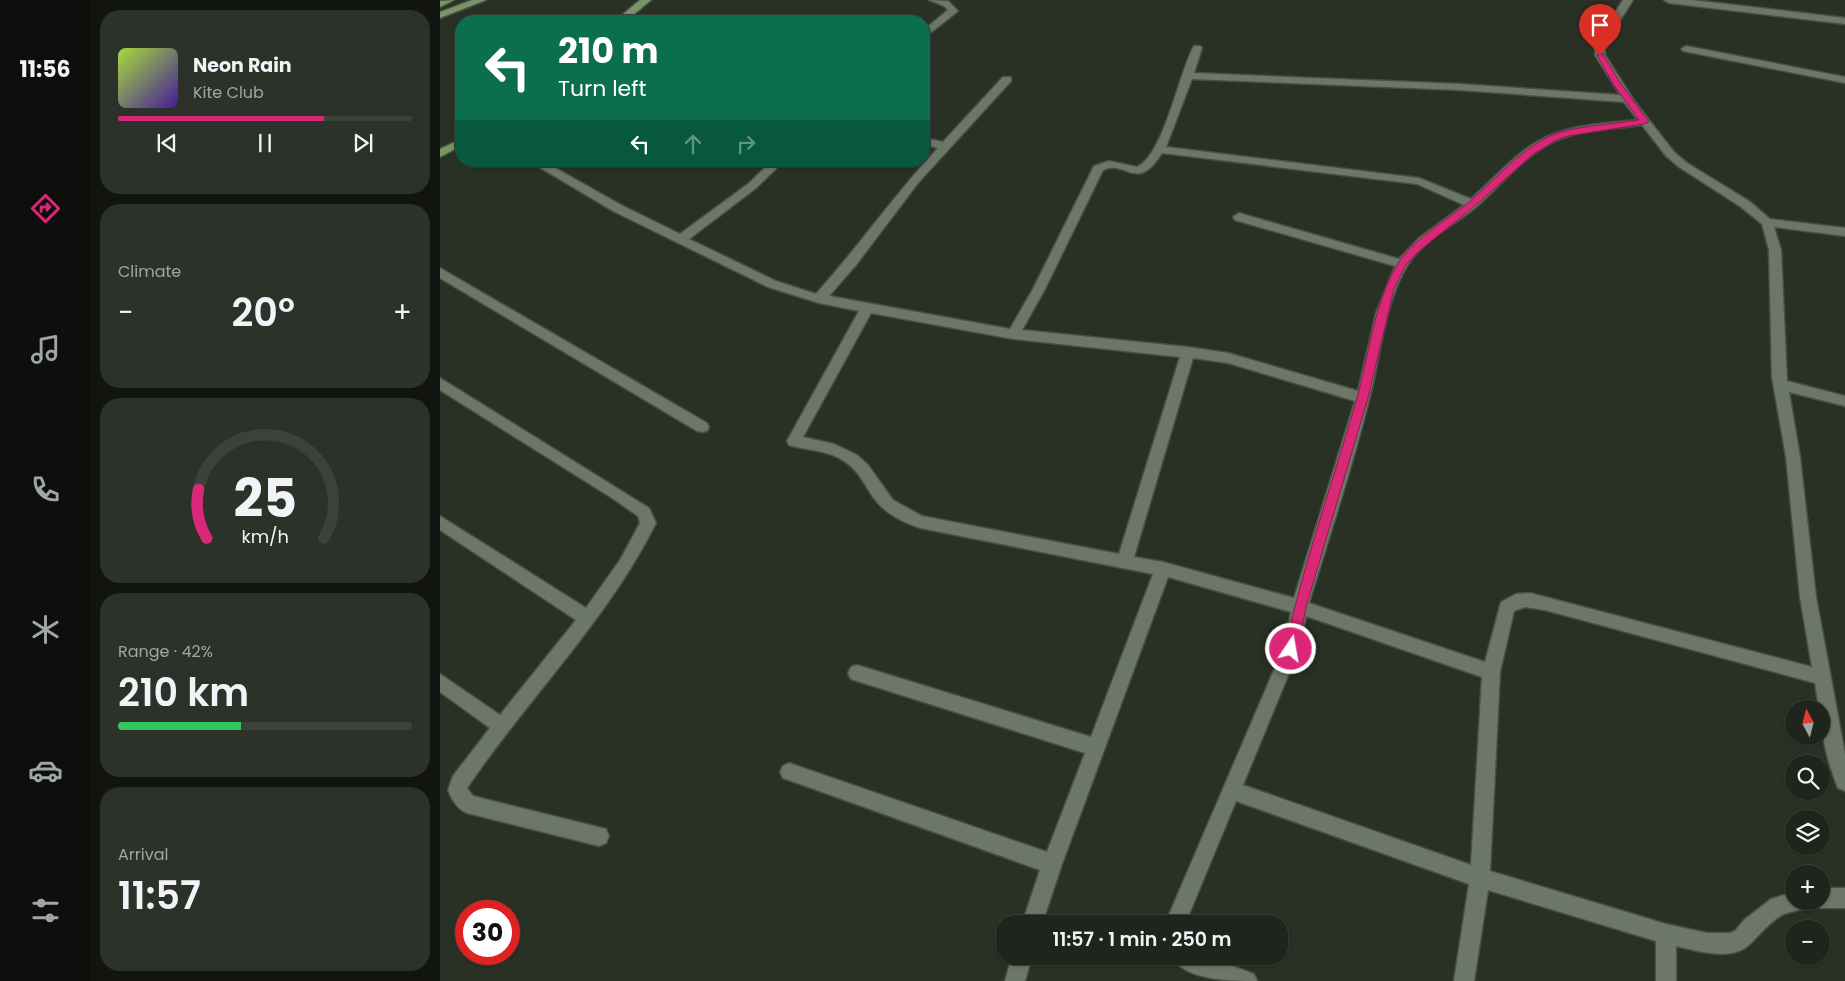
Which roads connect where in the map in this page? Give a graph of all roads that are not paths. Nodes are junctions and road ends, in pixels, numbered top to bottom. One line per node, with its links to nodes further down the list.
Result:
1 (449, 0): 7 (main road)
2 (481, 0): 8 (main road)
3 (646, 0): 9 (main road)
4 (934, 0): 11 (street)
5 (1628, 0): 17 (street)
6 (1669, 0): 10 (street)
7 (440, 4)
8 (440, 15)
9 (627, 15)
10 (1845, 21)
11 (930, 30)
12 (1197, 48): 14 (street)
13 (1686, 49): 16 (street)
14 (1189, 76): 17 (street); 22 (street)
15 (1007, 79): 21 (street)
16 (1845, 80)
17 (1627, 99): 18 (street)
18 (1644, 122): 28 (street); 30 (street)
19 (930, 142): 21 (street)
20 (455, 145): 23 (main road)
21 (945, 146): 24 (street)
22 (1159, 149): 28 (street); 37 (street)
23 (440, 154)
24 (930, 163)
25 (545, 167): 32 (street)
26 (773, 167): 32 (street)
27 (926, 167): 35 (street)
28 (1472, 204): 33 (street)
29 (1239, 218): 33 (street)
30 (1767, 222): 31 (street); 40 (street)
31 (1845, 232)
32 (680, 240): 35 (street)
33 (1402, 264): 41 (street)
34 (440, 272): 43 (street)
35 (819, 299): 36 (street)
36 (867, 308): 37 (street); 45 (street)
37 (1012, 334): 38 (street)
38 (1188, 352): 41 (street); 45 (street)
39 (440, 383): 48 (street)
40 (1781, 385): 42 (street); 51 (street)
41 (1362, 398): 47 (street)
42 (1845, 401)
43 (702, 427)
44 (440, 522): 48 (street)
45 (1124, 562): 46 (street)
46 (1164, 569): 47 (street); 54 (street)
47 (1300, 607): 49 (street); 57 (street)
48 (588, 619): 53 (street)
49 (1491, 672): 51 (street); 60 (street)
50 (857, 673): 54 (street)
51 (1821, 676): 56 (street)
52 (440, 682): 53 (street)
53 (501, 726): 58 (street)
54 (1097, 748): 59 (street)
55 (789, 772): 59 (street)
56 (1845, 782)
57 (1232, 790): 60 (street); 65 (street)
58 (600, 836)
59 (1052, 864): 64 (street)
60 (1480, 878): 66 (street); 71 (street)
61 (1830, 898): 62 (street)
62 (1845, 898)
63 (1785, 904): 66 (street)
64 (1035, 915)
65 (1179, 915)
66 (1666, 934): 72 (street)
67 (1019, 965): 69 (street)
68 (1201, 965): 70 (street)
69 (1015, 981)
70 (1247, 981)
71 (1464, 981)
72 (1666, 981)

